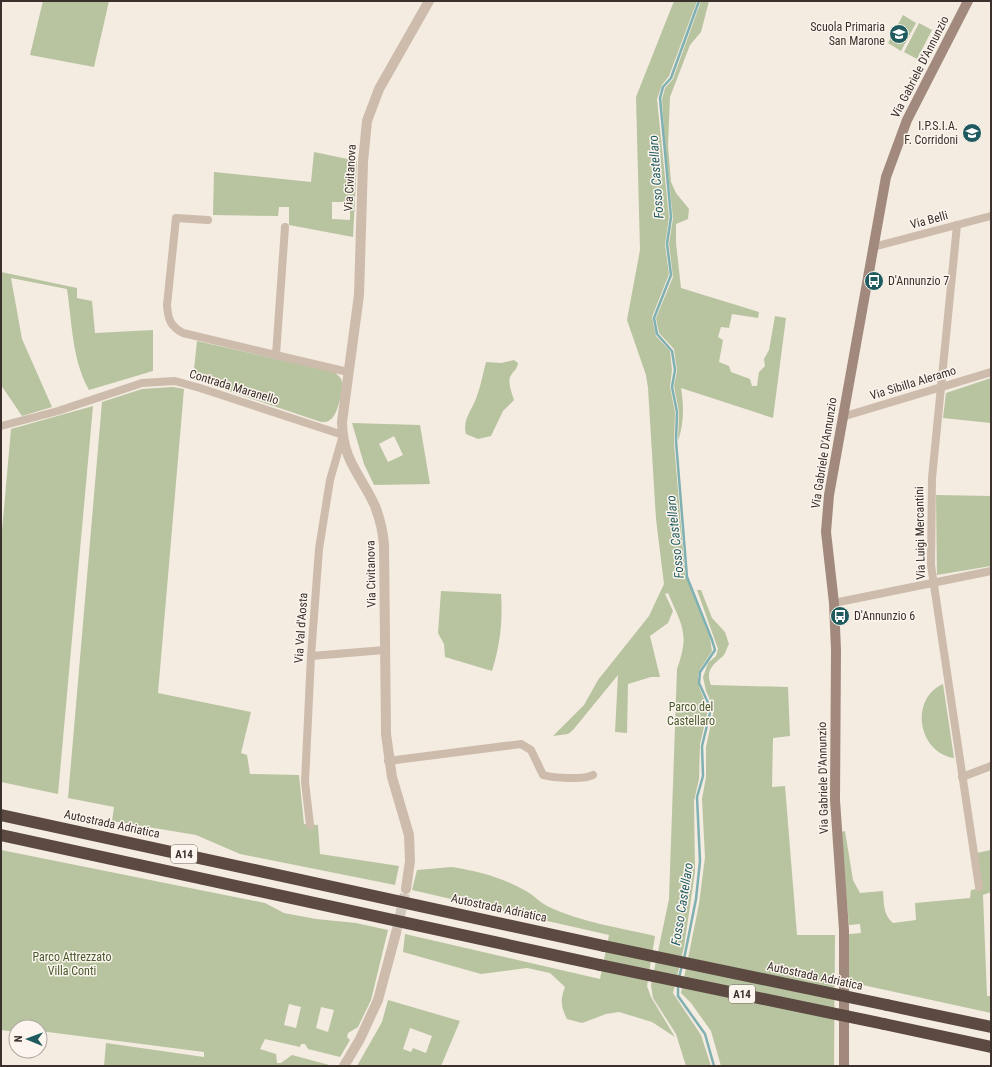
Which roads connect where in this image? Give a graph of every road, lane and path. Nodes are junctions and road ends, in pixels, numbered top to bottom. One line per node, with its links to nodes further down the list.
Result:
1 (430, 1): 9 (street, Via Civitanova)
2 (968, 1): 7 (main road, Via Gabriele D'Annunzio)
3 (991, 216): 5 (street, Via Belli)
4 (208, 220): 8 (street)
5 (957, 225): 7 (street, Via Belli); 11 (street, Via Luigi Mercantini)
6 (285, 227): 8 (street)
7 (873, 247): 12 (main road, Via Gabriele D'Annunzio)
8 (276, 355): 9 (street)
9 (348, 372): 14 (street, Via Civitanova)
10 (991, 372): 11 (street, Via Sibilla Aleramo)
11 (941, 387): 12 (street, Via Sibilla Aleramo); 16 (street, Via Luigi Mercantini)
12 (842, 417): 17 (main road, Via Gabriele D'Annunzio)
13 (1, 426): 14 (street, Contrada Maranello)
14 (342, 435): 18 (street, Via Civitanova); 19 (street, Via Val d'Aosta)
15 (991, 570): 16 (street)
16 (933, 582): 17 (street); 23 (street, Via Luigi Mercantini)
17 (834, 603): 33 (main road, Via Gabriele D'Annunzio)
18 (385, 650): 19 (street); 20 (street, Via Civitanova)
19 (311, 656): 25 (street, Via Val d'Aosta)
20 (388, 761): 22 (street); 28 (street, Via Civitanova)
21 (991, 766): 23 (street)
22 (593, 775)
23 (962, 777): 27 (street, Via Luigi Mercantini)
24 (1, 815): 30 (highway, Autostrada Adriatica / A14, bridge)
25 (310, 825)
26 (1, 835): 31 (highway, A14, bridge)
27 (979, 887)
28 (406, 889)
29 (396, 933): 32 (street)
30 (991, 1027)
31 (991, 1047)
32 (344, 1066)
33 (844, 1066)

